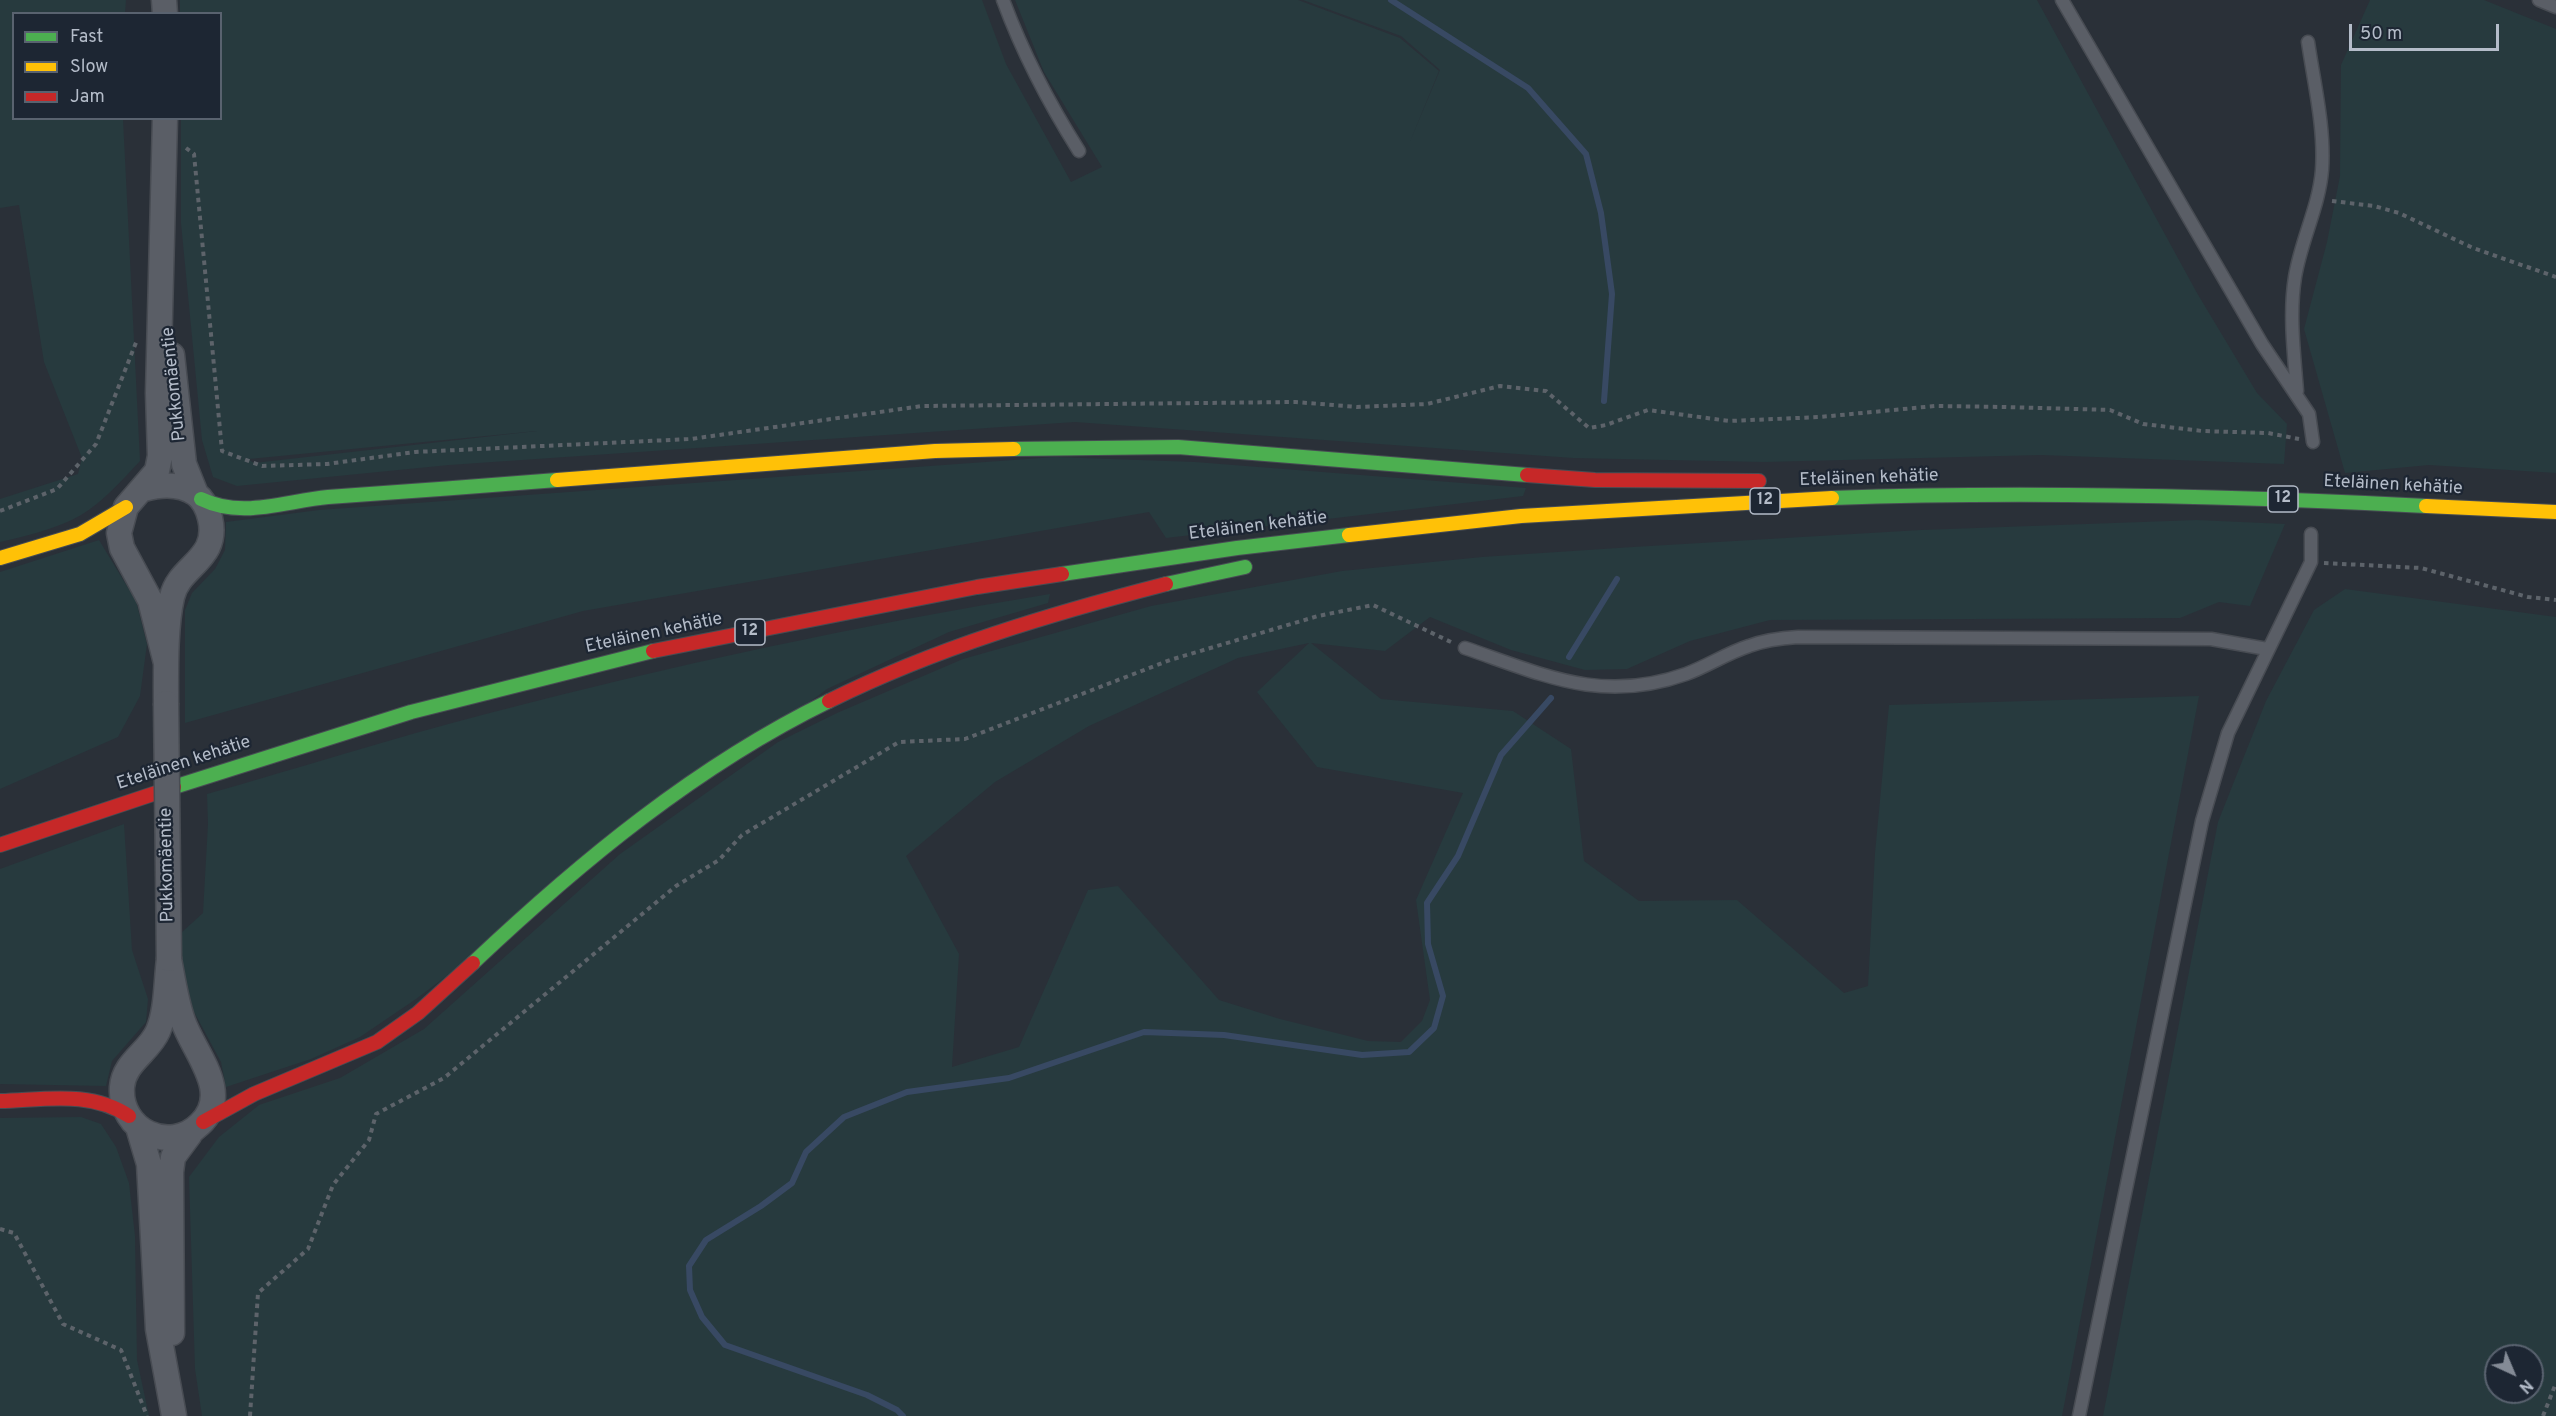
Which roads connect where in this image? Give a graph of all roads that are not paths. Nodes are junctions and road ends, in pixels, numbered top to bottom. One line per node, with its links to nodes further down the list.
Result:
1 (1003, 0): 7 (lane)
2 (2062, 0): 9 (lane)
3 (2539, 0): 4 (lane)
4 (2556, 7)
5 (2308, 42): 9 (lane)
6 (165, 124): 8 (street, Pukkomäentie)
7 (1079, 151)
8 (163, 272): 13 (street, Pukkomäentie); 15 (street, Pukkomäentie)
9 (2297, 392): 10 (lane)
10 (2313, 442)
11 (1776, 481): 15 (highway)
12 (1865, 483): 14 (highway)
13 (144, 489): 15 (street); 16 (street, Pukkomäentie)
14 (2009, 494): 17 (highway, Eteläinen kehätie / 12); 18 (highway, Eteläinen kehätie / 12)
15 (199, 496): 25 (street, Pukkomäentie)
16 (126, 507): 21 (highway); 25 (street, Pukkomäentie)
17 (2556, 512)
18 (1521, 516): 20 (highway); 26 (highway, Eteläinen kehätie / 12)
19 (2311, 534): 24 (lane)
20 (1306, 555)
21 (0, 558)
22 (1261, 564): 30 (highway)
23 (1464, 648): 24 (lane)
24 (2267, 649): 32 (lane)
25 (166, 663): 27 (street, Pukkomäentie, bridge)
26 (0, 845)
27 (169, 959): 29 (street, Pukkomäentie); 30 (street, Pukkomäentie)
28 (0, 1101): 29 (highway)
29 (133, 1121): 30 (street); 31 (street, Pukkomäentie)
30 (196, 1128): 31 (street, Pukkomäentie)
31 (173, 1412)
32 (2079, 1416)

